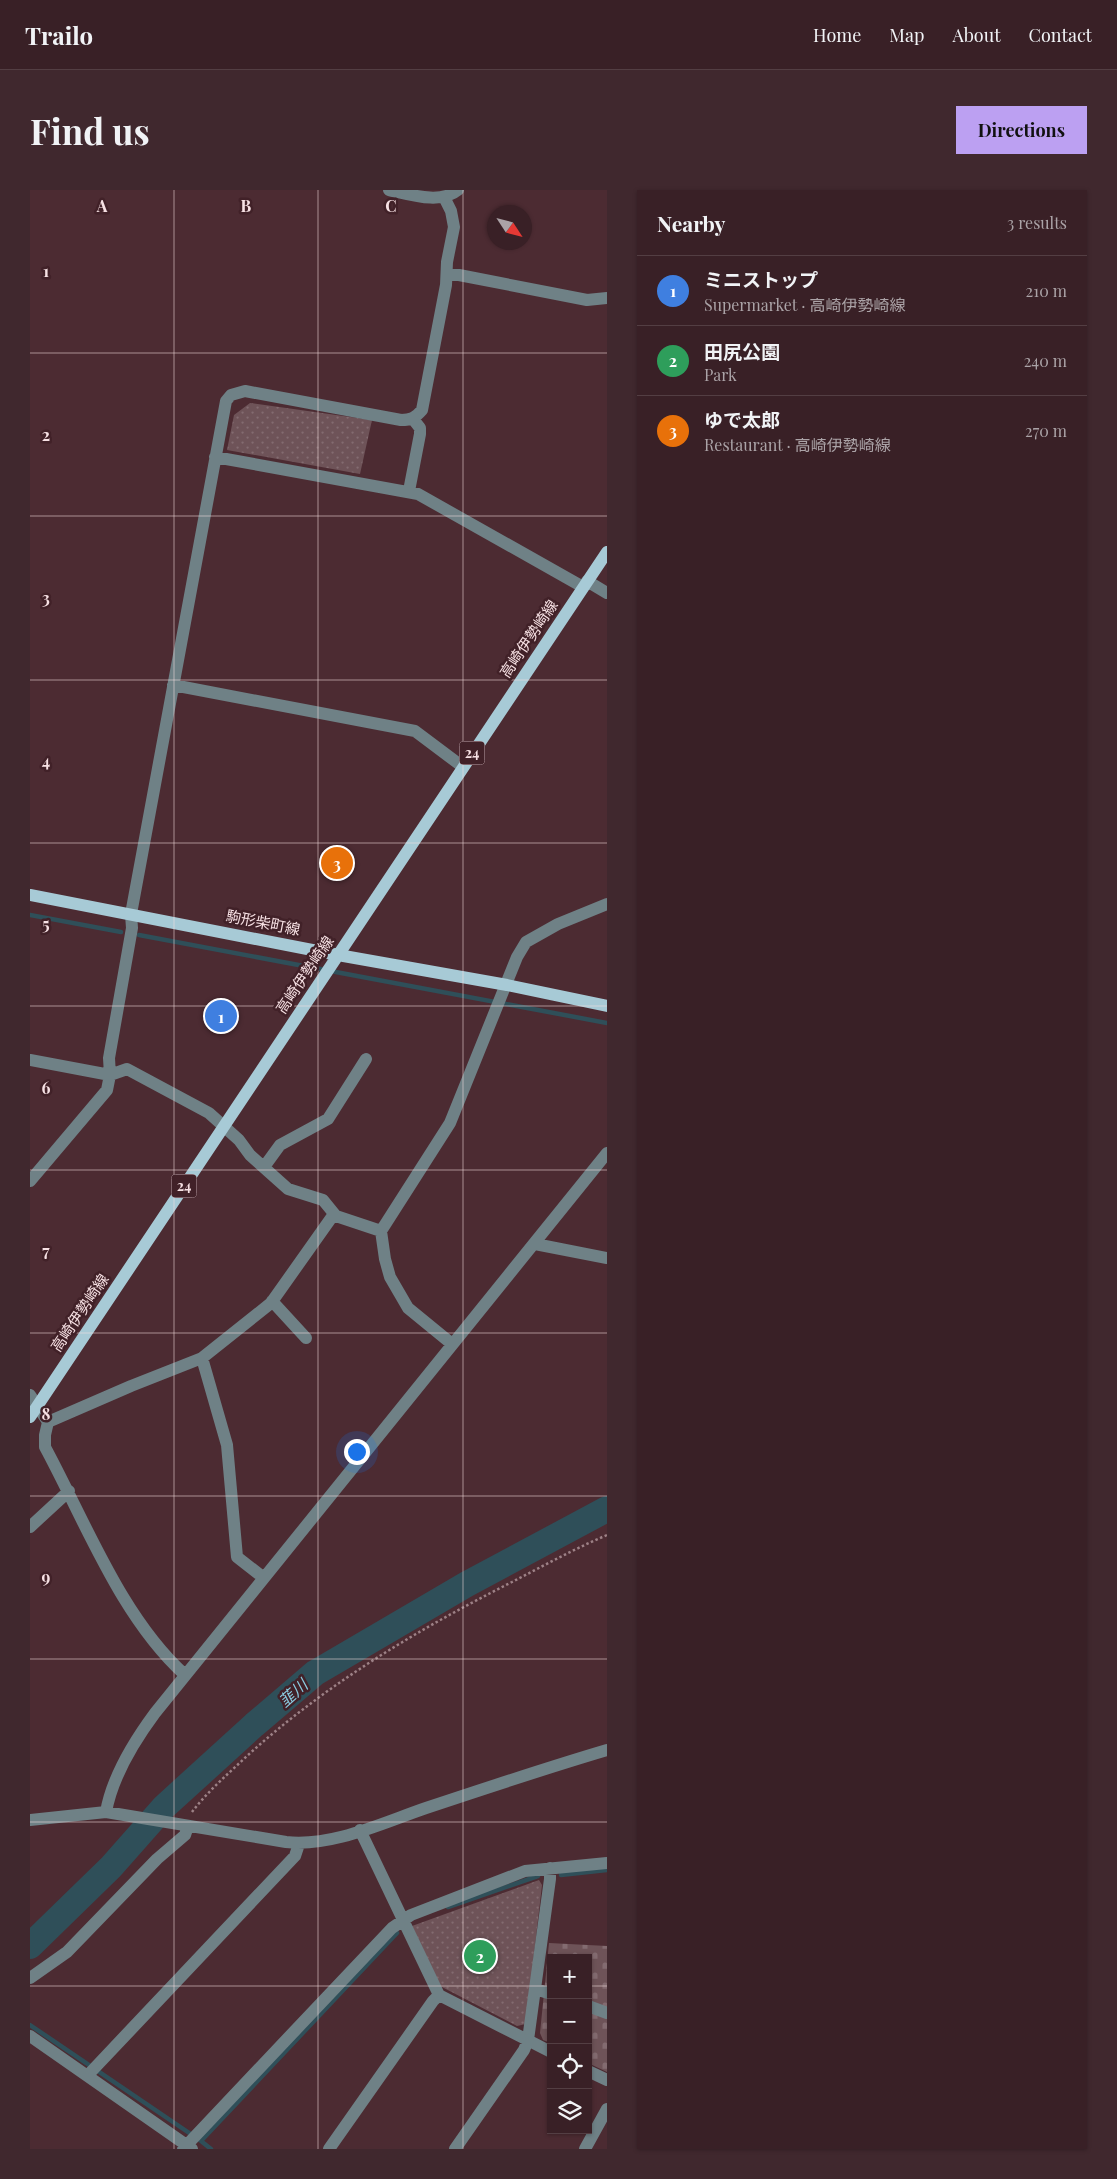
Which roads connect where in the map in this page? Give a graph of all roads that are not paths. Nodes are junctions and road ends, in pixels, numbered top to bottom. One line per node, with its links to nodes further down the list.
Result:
1 (388, 190): 3 (street)
2 (458, 190): 3 (street)
3 (444, 197): 4 (street)
4 (447, 275): 5 (street); 6 (street)
5 (607, 298)
6 (413, 419): 7 (street); 8 (street)
7 (216, 457): 8 (street); 12 (street)
8 (409, 491): 10 (street)
9 (607, 552): 10 (main road, 高崎伊勢崎線 / 24)
10 (586, 584): 11 (street); 13 (main road, 高崎伊勢崎線 / 24)
11 (607, 593)
12 (174, 685): 13 (street); 16 (street)
13 (463, 767): 17 (main road, 高崎伊勢崎線 / 24)
14 (30, 894): 16 (main road, 駒形柴町線)
15 (607, 904): 18 (street)
16 (131, 914): 17 (main road, 駒形柴町線); 22 (street)
17 (338, 954): 18 (main road, 駒形柴町線); 23 (main road, 高崎伊勢崎線 / 24)
18 (507, 985): 19 (main road, 駒形柴町線); 28 (street)
19 (607, 1006)
20 (366, 1059): 25 (street)
21 (30, 1060): 22 (street)
22 (110, 1074): 23 (street); 26 (street)
23 (224, 1126): 25 (street); 36 (main road, 高崎伊勢崎線 / 24)
24 (607, 1153): 29 (street)
25 (264, 1167): 27 (street)
26 (30, 1181)
27 (334, 1214): 28 (street); 31 (street)
28 (381, 1231): 33 (street)
29 (535, 1244): 30 (street); 33 (street)
30 (607, 1258)
31 (272, 1301): 32 (street); 34 (street)
32 (306, 1338)
33 (452, 1344): 41 (street)
34 (202, 1358): 38 (street); 41 (street)
35 (30, 1395): 36 (street)
36 (38, 1406): 37 (main road, 高崎伊勢崎線 / 24); 38 (street)
37 (30, 1418)
38 (48, 1422): 39 (street)
39 (69, 1491): 40 (street); 42 (street)
40 (30, 1526)
41 (264, 1578): 42 (street)
42 (186, 1675): 44 (street)
43 (607, 1750): 47 (street)
44 (106, 1812): 45 (street); 46 (street)
45 (30, 1820)
46 (182, 1825): 48 (street); 52 (street)
47 (360, 1830): 48 (street); 51 (street)
48 (299, 1844): 62 (street)
49 (607, 1863): 50 (street)
50 (550, 1868): 51 (street); 53 (street)
51 (402, 1920): 55 (street); 65 (street)
52 (30, 1978)
53 (536, 1988): 54 (street); 59 (street)
54 (547, 1992)
55 (439, 1995): 59 (street); 66 (street)
56 (592, 2007): 57 (street)
57 (607, 2013)
58 (30, 2036): 62 (street)
59 (528, 2040): 60 (street); 67 (street)
60 (547, 2050)
61 (592, 2073): 63 (street)
62 (88, 2075): 65 (street)
63 (607, 2080)
64 (607, 2109): 68 (street)
65 (187, 2148)
66 (330, 2149)
67 (455, 2149)
68 (585, 2149)

